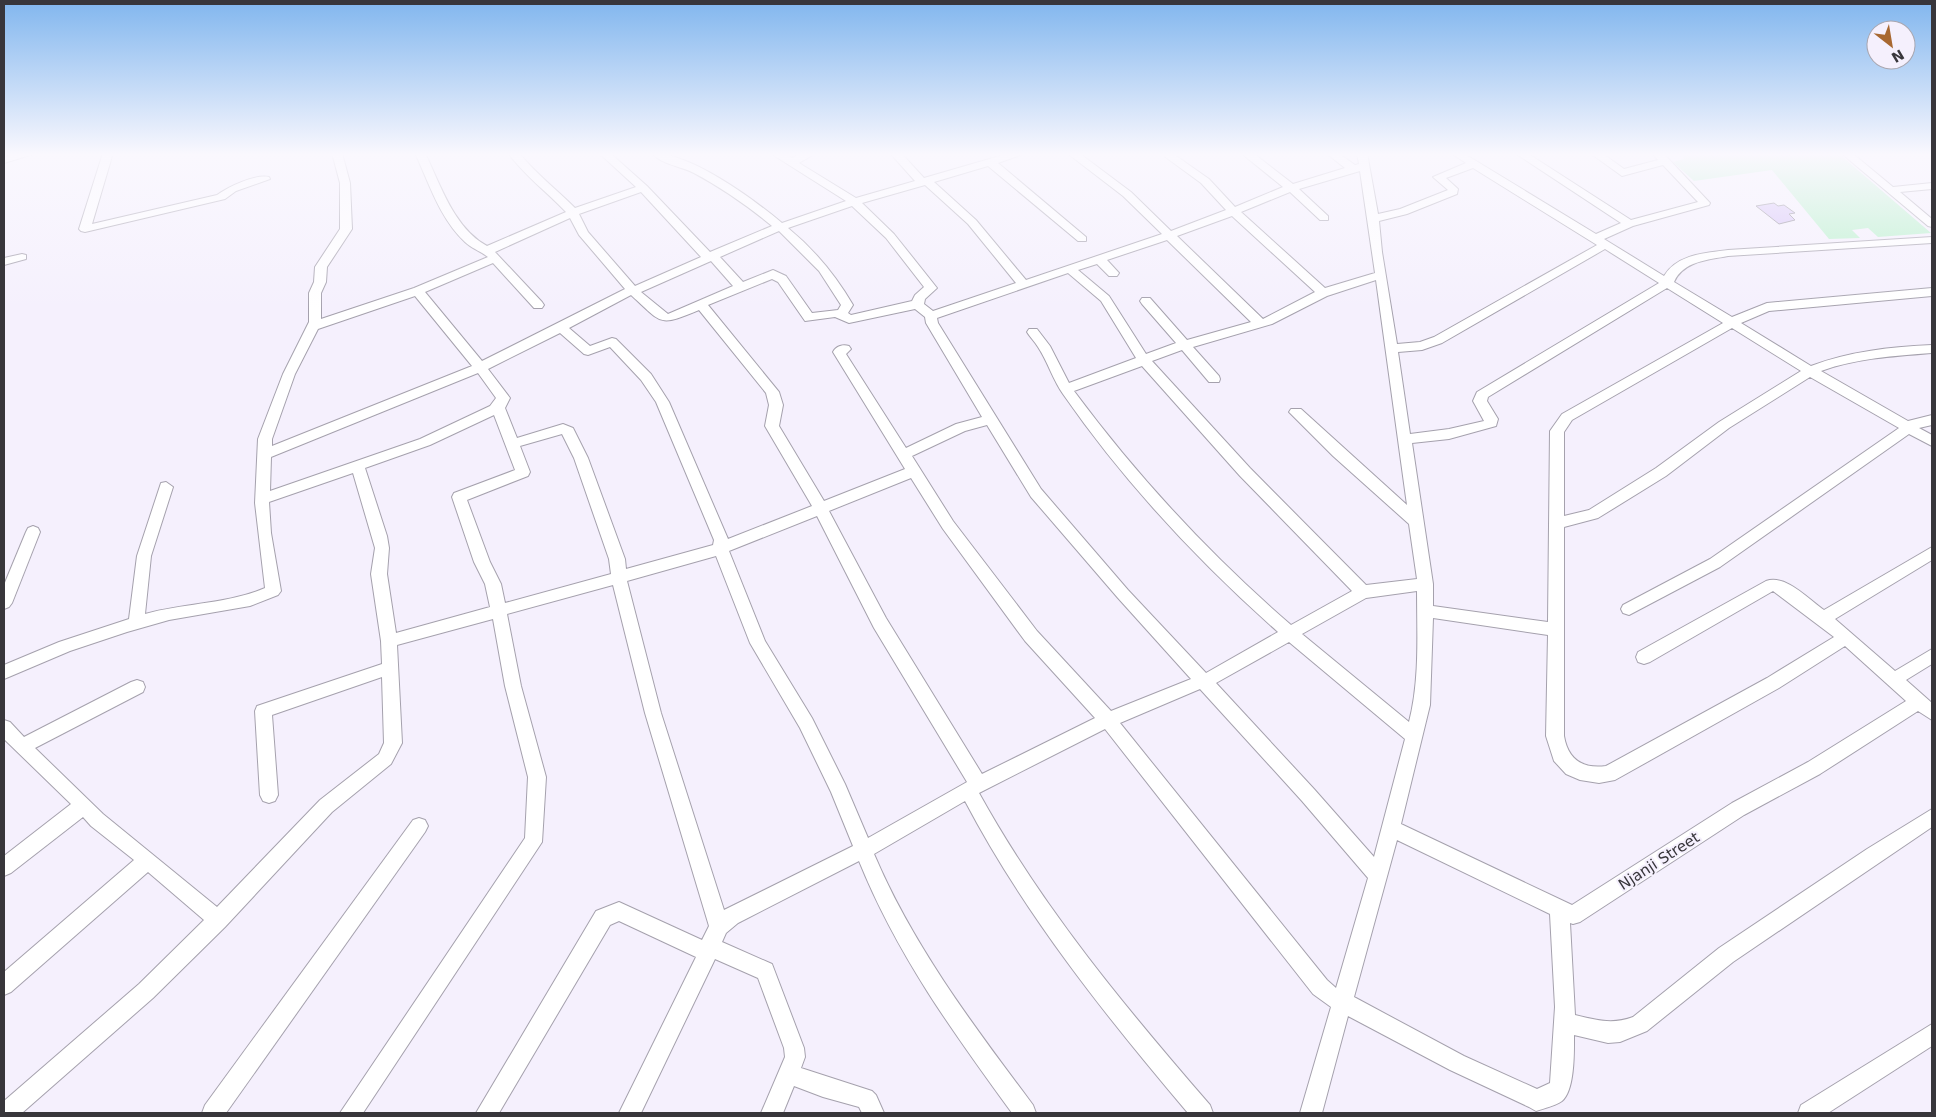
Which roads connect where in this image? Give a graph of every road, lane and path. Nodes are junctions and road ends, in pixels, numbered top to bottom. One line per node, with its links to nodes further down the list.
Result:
1 (92, 205): 2 (street)
2 (187, 205)
3 (345, 205): 58 (street)
4 (447, 205): 34 (street)
5 (566, 205): 24 (street)
6 (595, 205): 24 (street)
7 (660, 205): 35 (street)
8 (750, 205): 29 (street)
9 (845, 205): 29 (street)
10 (857, 205): 49 (street)
11 (952, 205): 42 (street)
12 (1043, 205): 31 (street)
13 (1139, 205): 30 (street)
14 (1228, 205): 23 (street)
15 (1250, 205): 23 (street)
16 (1310, 205): 25 (street)
17 (1372, 205): 26 (street)
18 (1420, 205): 26 (street)
19 (1540, 205): 33 (street)
20 (1600, 205): 27 (street)
21 (1697, 205): 27 (street)
22 (1910, 205): 28 (street)
23 (1234, 212): 30 (street); 48 (street)
24 (573, 213): 34 (street); 45 (street)
25 (1324, 218)
26 (1372, 219): 41 (street)
27 (1629, 224): 33 (street)
28 (1932, 224)
29 (780, 227): 35 (street); 54 (street)
30 (1171, 235): 37 (street); 56 (street)
31 (1082, 239)
32 (1932, 240): 43 (street)
33 (1599, 242): 43 (street); 63 (street)
34 (492, 254): 46 (street); 51 (street)
35 (710, 256): 44 (street); 45 (street)
36 (22, 258): 38 (street)
37 (1098, 258): 39 (street); 40 (street)
38 (4, 262)
39 (1070, 269): 42 (street); 65 (street)
40 (1113, 273)
41 (1381, 275): 48 (street); 63 (street)
42 (1022, 283): 49 (street)
43 (1666, 283): 57 (street); 75 (street)
44 (740, 286): 52 (street); 54 (street)
45 (632, 290): 52 (street); 59 (street)
46 (418, 291): 58 (street); 66 (street)
47 (1932, 292): 57 (street)
48 (1323, 293): 56 (street)
49 (939, 299): 53 (street); 55 (street)
50 (1146, 302): 61 (street)
51 (538, 304)
52 (701, 305): 84 (street)
53 (918, 305): 54 (street); 55 (street)
54 (842, 313)
55 (931, 316): 72 (street)
56 (1260, 323): 61 (street)
57 (1732, 323): 67 (street); 86 (street)
58 (313, 326): 78 (street)
59 (561, 327): 66 (street); 88 (street)
60 (1033, 332): 69 (street)
61 (1184, 345): 65 (street); 68 (street)
62 (845, 349): 79 (street)
63 (1391, 349): 75 (street)
64 (1932, 349): 67 (street)
65 (1144, 359): 69 (street); 92 (street)
66 (481, 367): 70 (street); 78 (street)
67 (1810, 371): 74 (street); 86 (street)
68 (1214, 379)
69 (1066, 389): 100 (street)
70 (498, 407): 77 (street); 80 (street)
71 (1296, 412): 85 (street)
72 (991, 419): 79 (street); 108 (street)
73 (1932, 420): 74 (street)
74 (1908, 428): 76 (street); 94 (street)
75 (1405, 439): 85 (street)
76 (1932, 441)
77 (511, 444): 90 (street); 95 (street)
78 (266, 454): 83 (street)
79 (904, 454): 81 (street)
80 (358, 467): 83 (street); 102 (street)
81 (914, 471): 84 (street); 112 (street)
82 (166, 487): 98 (street)
83 (263, 499): 98 (street)
84 (820, 508): 88 (street); 116 (street)
85 (1416, 522): 91 (street)
86 (1556, 524): 99 (street)
87 (33, 532): 93 (street)
88 (720, 548): 90 (street); 122 (street)
89 (1932, 553): 97 (street)
90 (619, 578): 95 (street); 128 (street)
91 (1425, 584): 92 (street); 96 (street)
92 (1363, 592): 100 (street)
93 (4, 603)
94 (1629, 609)
95 (499, 611): 102 (street); 137 (street)
96 (1425, 611): 99 (street); 114 (street)
97 (1823, 618): 101 (street); 104 (street)
98 (136, 623): 106 (street)
99 (1556, 630): 101 (street)
100 (1290, 633): 108 (street); 114 (street)
101 (1845, 638): 107 (street)
102 (389, 642): 105 (street)
103 (1932, 656): 107 (street)
104 (1644, 657)
105 (389, 668): 117 (street); 127 (street)
106 (4, 672)
107 (1892, 680): 110 (street)
108 (1202, 681): 112 (street); 125 (street)
109 (137, 687): 115 (street)
110 (1918, 702): 111 (street); 126 (street, Njanji Street)
111 (1932, 713)
112 (1108, 720): 116 (street); 131 (street)
113 (4, 727): 115 (street)
114 (1413, 735): 121 (street)
115 (22, 747): 118 (street)
116 (973, 787): 122 (street); 143 (street)
117 (269, 794)
118 (84, 804): 123 (street); 124 (street)
119 (1932, 817): 132 (street)
120 (419, 826): 136 (street)
121 (1391, 828): 125 (street); 126 (street, Njanji Street)
122 (865, 849): 128 (street); 142 (street)
123 (148, 860): 127 (street); 130 (street)
124 (4, 867)
125 (1377, 875): 131 (street)
126 (1558, 909): 132 (street)
127 (218, 920): 135 (street)
128 (719, 926): 129 (street)
129 (708, 949): 134 (street); 138 (street); 139 (street)
130 (4, 985)
131 (1341, 1003): 132 (street); 144 (street)
132 (1564, 1022)
133 (1932, 1034): 145 (street)
134 (789, 1074): 140 (street); 141 (street)
135 (6, 1113)
136 (212, 1113)
137 (351, 1113)
138 (487, 1113)
139 (630, 1113)
140 (772, 1113)
141 (873, 1113)
142 (1025, 1113)
143 (1202, 1113)
144 (1311, 1113)
145 (1809, 1113)

